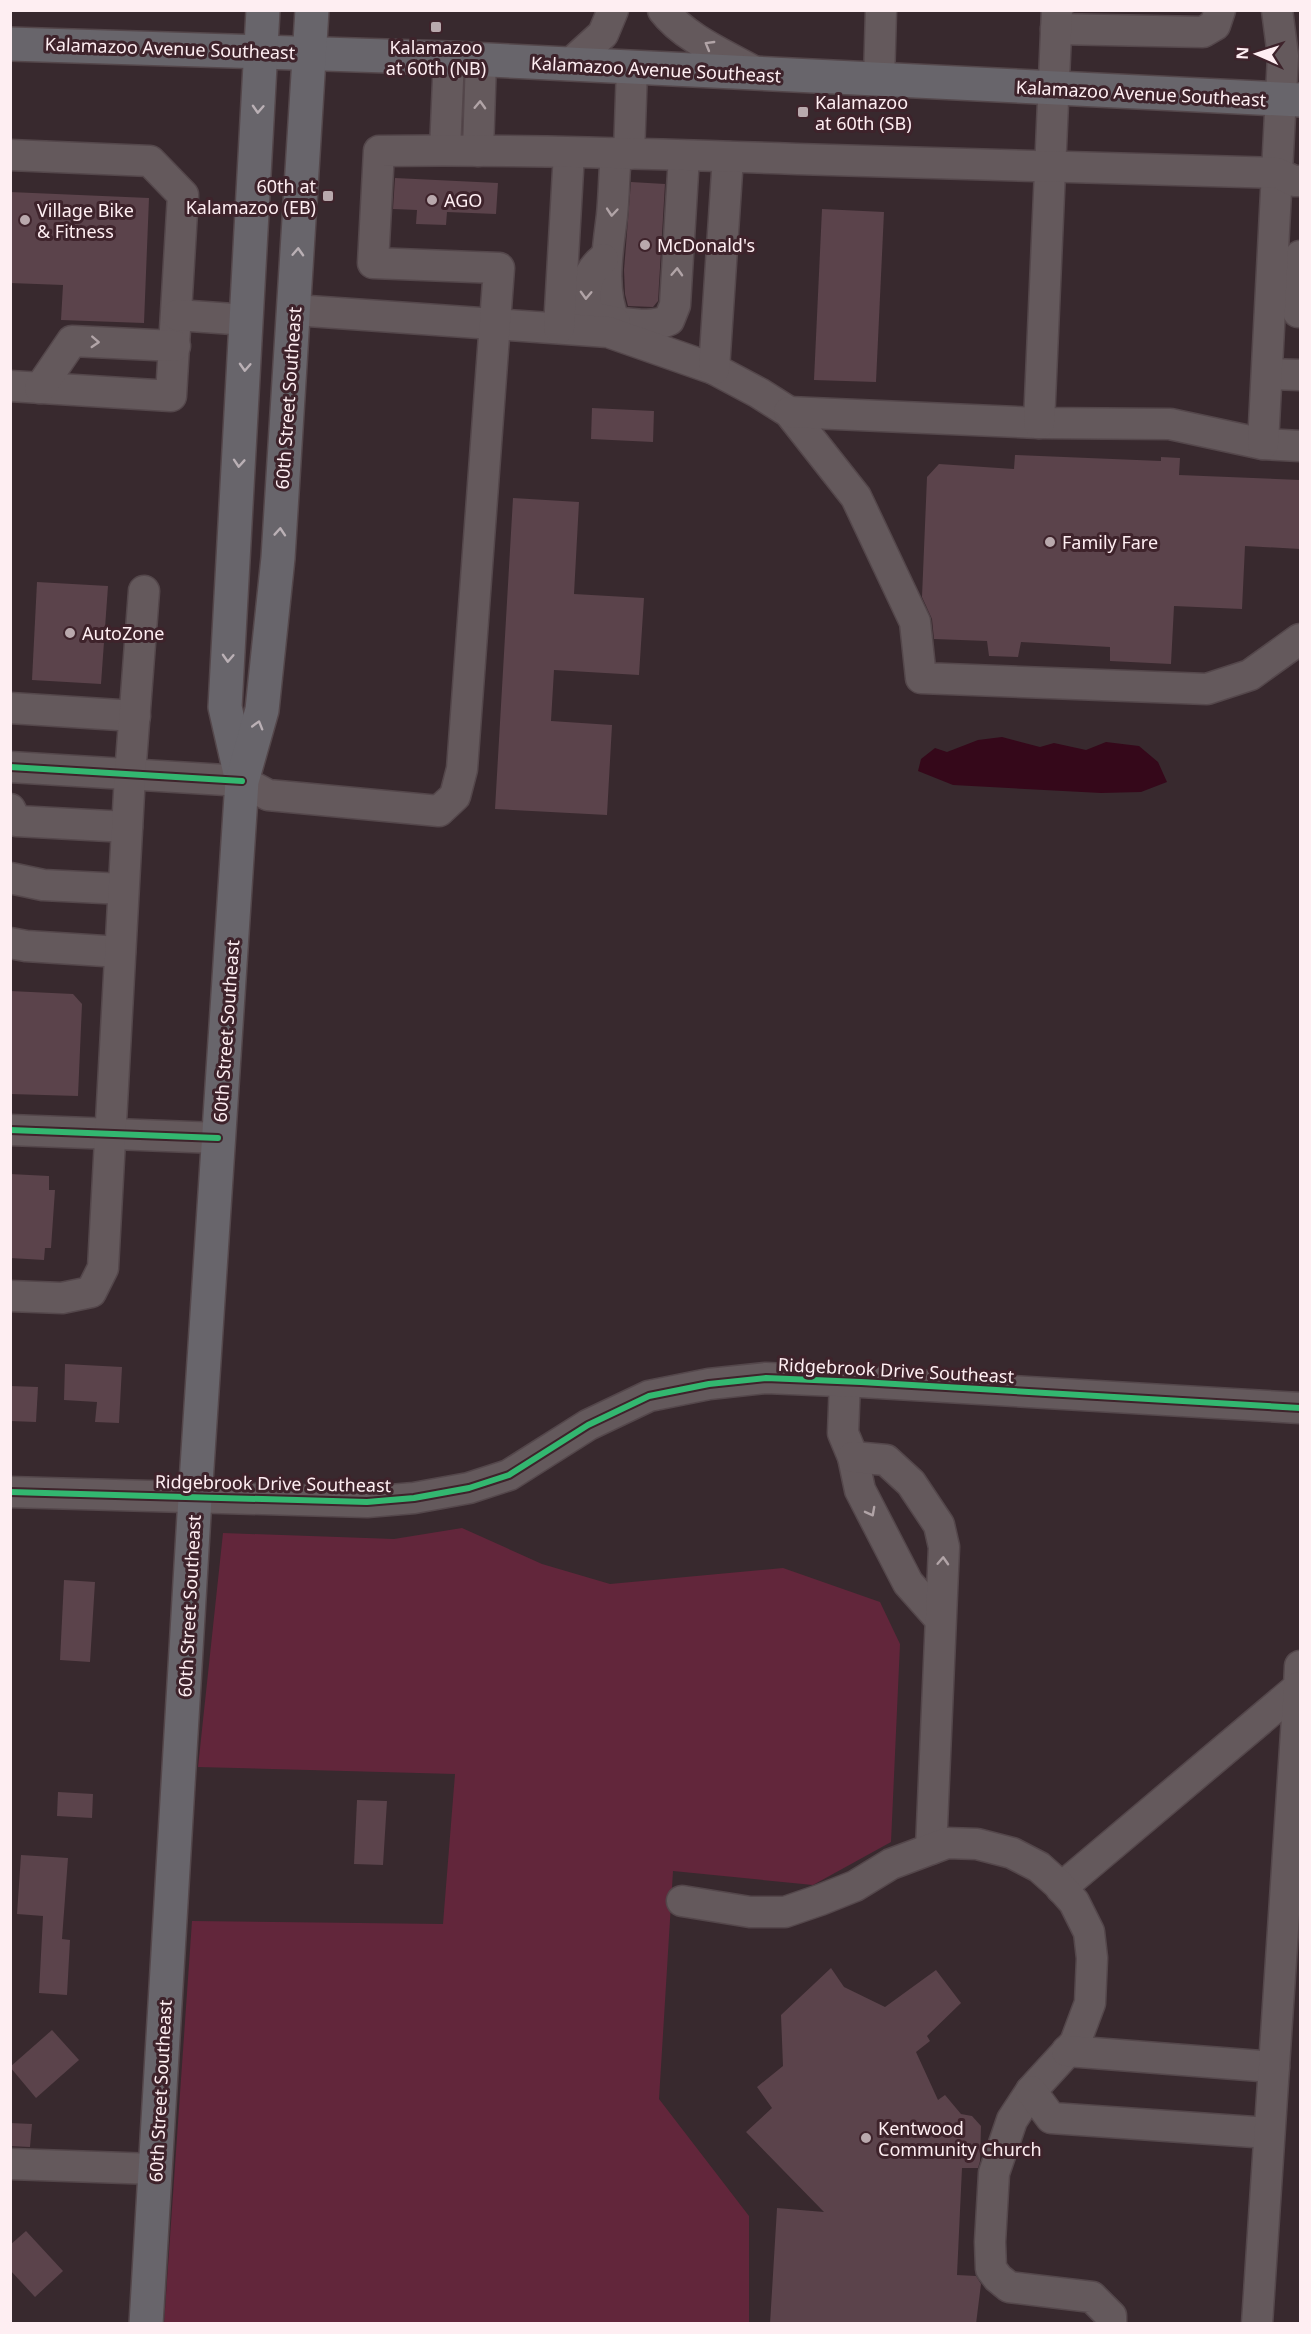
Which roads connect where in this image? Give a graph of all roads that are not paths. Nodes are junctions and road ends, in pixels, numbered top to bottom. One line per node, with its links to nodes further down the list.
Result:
1 (263, 10): 10 (main road, 60th Street Southeast)
2 (312, 10): 11 (main road, 60th Street Southeast)
3 (613, 10): 14 (street)
4 (663, 10): 16 (street, one-way to 4)
5 (881, 10): 17 (street)
6 (1220, 10): 8 (street)
7 (1277, 10): 19 (street)
8 (1056, 20): 18 (street)
9 (10, 44): 10 (main road, Kalamazoo Avenue Southeast)
10 (261, 51): 11 (main road, Kalamazoo Avenue Southeast); 33 (main road, 60th Street Southeast, one-way to 33)
11 (309, 52): 12 (main road, Kalamazoo Avenue Southeast); 30 (main road, 60th Street Southeast, one-way to 11)
12 (449, 58): 13 (main road, Kalamazoo Avenue Southeast); 20 (street)
13 (481, 59): 14 (main road, Kalamazoo Avenue Southeast); 21 (street, one-way to 13)
14 (570, 64): 15 (main road, Kalamazoo Avenue Southeast)
15 (632, 68): 16 (main road, Kalamazoo Avenue Southeast); 23 (street)
16 (759, 74): 17 (main road, Kalamazoo Avenue Southeast)
17 (879, 80): 18 (main road, Kalamazoo Avenue Southeast)
18 (1053, 88): 19 (main road, Kalamazoo Avenue Southeast); 27 (street)
19 (1291, 100): 28 (street)
20 (445, 150): 21 (street); 35 (street)
21 (478, 151): 22 (street)
22 (569, 153): 23 (street); 36 (street)
23 (622, 154): 25 (street); 34 (street, one-way to 34)
24 (10, 155): 32 (street)
25 (684, 156): 26 (street); 34 (street, one-way to 25)
26 (728, 157): 27 (street); 38 (street)
27 (1049, 168): 28 (street); 45 (street)
28 (1289, 177): 31 (street)
29 (1300, 256): 31 (street)
30 (294, 310): 35 (street); 48 (main road, 60th Street Southeast)
31 (1290, 311): 39 (street)
32 (177, 315): 33 (street); 37 (street)
33 (248, 320): 43 (main road, 60th Street Southeast, one-way to 43)
34 (669, 320): 38 (street)
35 (496, 323): 36 (street); 55 (street)
36 (559, 328): 38 (street)
37 (175, 346): 42 (street, one-way to 37); 42 (street)
38 (707, 366): 44 (street)
39 (1268, 374): 40 (street); 46 (street)
40 (1300, 375)
41 (10, 386): 42 (street)
42 (40, 388)
43 (243, 405): 48 (main road); 55 (main road, 60th Street Southeast, one-way to 55)
44 (789, 412): 45 (street); 50 (street)
45 (1039, 423): 46 (street)
46 (1263, 444): 47 (street)
47 (1300, 446)
48 (285, 449): 55 (main road, 60th Street Southeast, one-way to 48)
49 (144, 591): 52 (street)
50 (1300, 639)
51 (10, 708): 52 (street)
52 (135, 716): 54 (street)
53 (10, 767): 54 (street)
54 (130, 775): 55 (street); 57 (street)
55 (242, 782): 64 (main road, 60th Street Southeast)
56 (10, 809): 57 (street)
57 (127, 827): 59 (street)
58 (10, 878): 59 (street)
59 (123, 889): 61 (street)
60 (10, 943): 61 (street)
61 (120, 952): 63 (street)
62 (10, 1130): 63 (street)
63 (109, 1134): 64 (street); 65 (street)
64 (218, 1138): 70 (main road, 60th Street Southeast)
65 (10, 1296)
66 (845, 1381): 67 (street, Ridgebrook Drive Southeast); 68 (street); 70 (street, Ridgebrook Drive Southeast)
67 (1300, 1408)
68 (853, 1457): 71 (street, one-way to 71); 71 (street, one-way to 68)
69 (10, 1492): 70 (street, Ridgebrook Drive Southeast)
70 (195, 1498): 81 (main road, 60th Street Southeast)
71 (940, 1619): 73 (street)
72 (1300, 1677): 74 (street); 77 (street)
73 (931, 1849): 74 (street); 75 (street)
74 (1061, 1888): 76 (street)
75 (682, 1901)
76 (1067, 2051): 77 (street); 78 (street)
77 (1274, 2067): 79 (street)
78 (1031, 2091): 79 (street); 83 (street)
79 (1269, 2133): 84 (street)
80 (10, 2164): 81 (street)
81 (155, 2169): 82 (main road, 60th Street Southeast)
82 (146, 2324)
83 (1111, 2324)
84 (1257, 2324)

